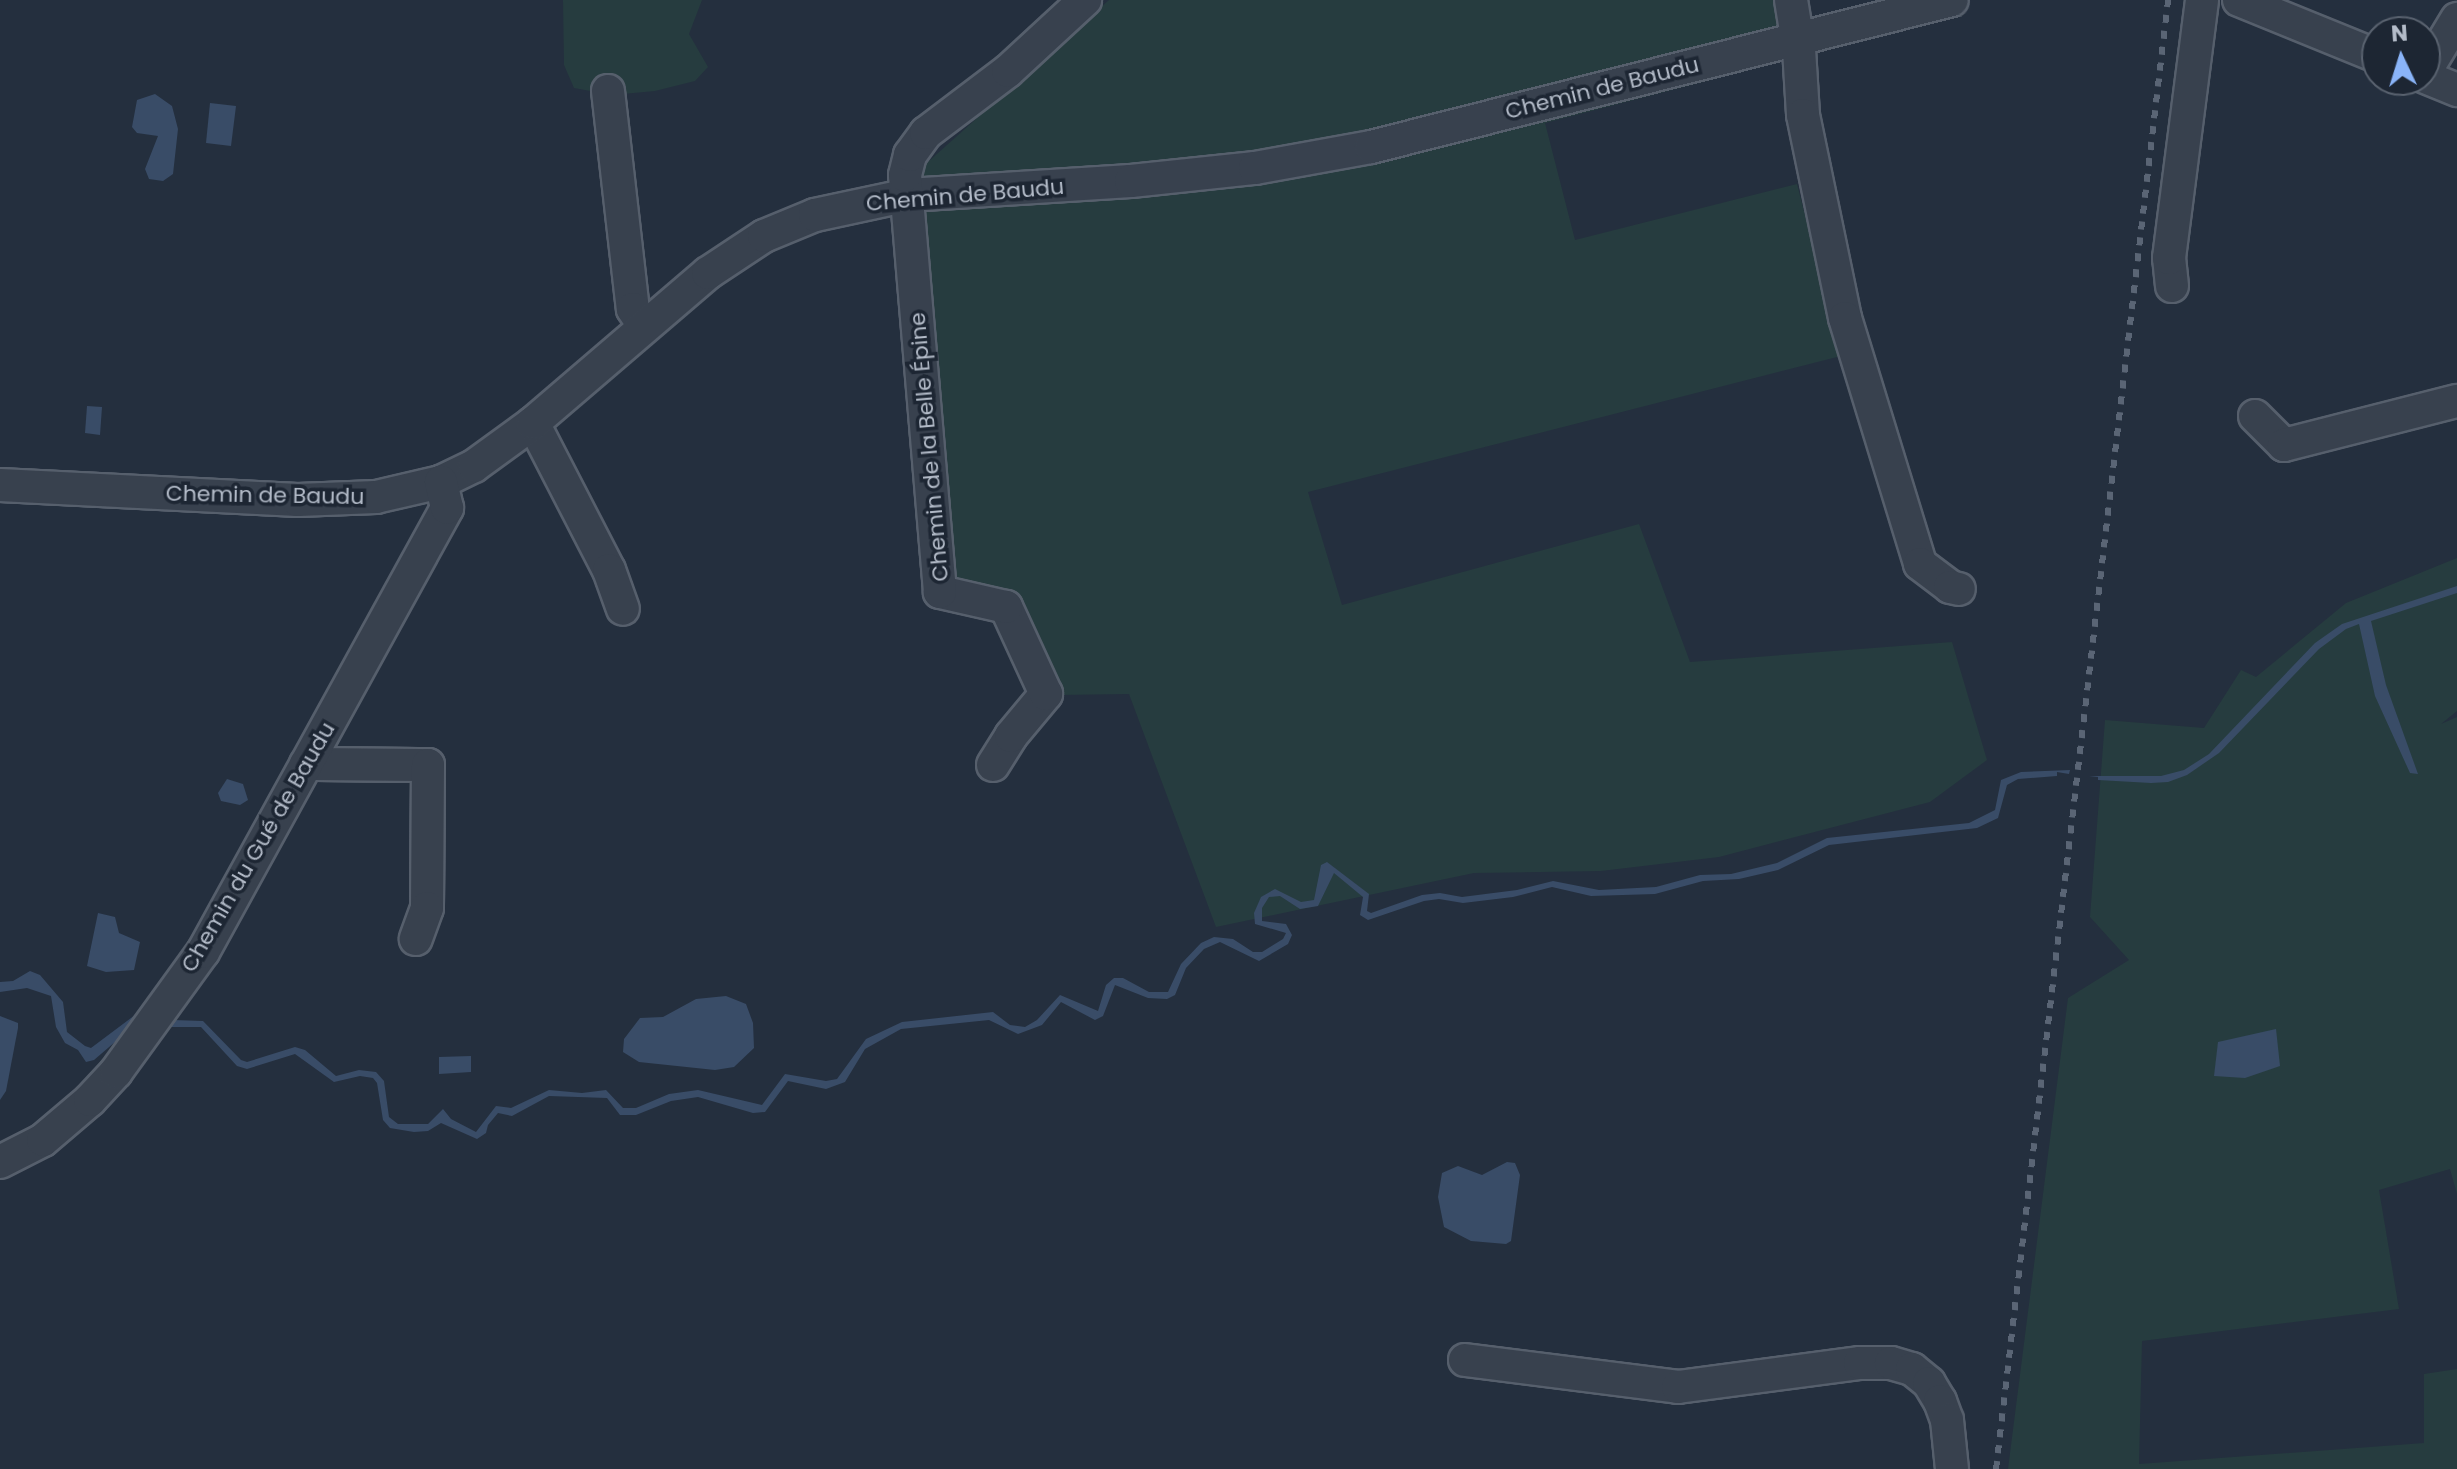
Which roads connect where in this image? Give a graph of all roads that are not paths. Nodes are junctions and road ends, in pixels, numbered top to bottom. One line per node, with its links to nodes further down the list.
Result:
1 (1085, 0): 11 (street)
2 (1791, 0): 7 (street)
3 (1952, 0): 7 (street, Chemin de Baudu)
4 (2202, 0): 12 (street)
5 (2239, 0): 9 (street)
6 (2457, 19): 8 (street)
7 (1798, 38): 11 (street, Chemin de Baudu); 19 (street)
8 (2441, 46)
9 (2361, 50)
10 (608, 91): 13 (street)
11 (908, 195): 13 (street, Chemin de Baudu); 22 (street, Chemin de la Belle Épine)
12 (2172, 286)
13 (644, 326): 16 (street, Chemin de Baudu)
14 (2457, 401): 15 (street)
15 (2255, 416)
16 (533, 423): 17 (street, Chemin de Baudu); 20 (street)
17 (441, 482): 18 (street, Chemin de Baudu); 21 (street, Chemin du Gué de Baudu)
18 (0, 485)
19 (1959, 589)
20 (623, 609)
21 (306, 764): 23 (street); 24 (street, Chemin du Gué de Baudu)
22 (993, 765)
23 (416, 939)
24 (0, 1162)
25 (1465, 1360): 26 (street)
26 (1952, 1469)

